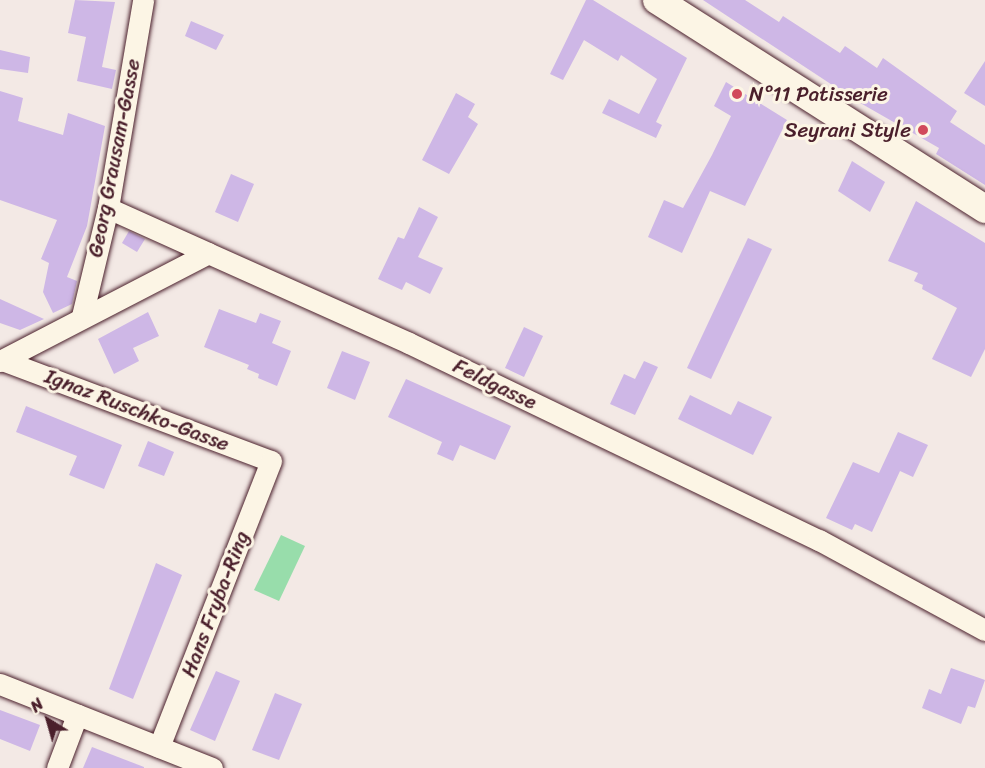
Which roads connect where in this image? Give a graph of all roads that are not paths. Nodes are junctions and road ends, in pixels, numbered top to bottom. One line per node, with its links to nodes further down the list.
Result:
1 (143, 0): 3 (street, Georg Grausam-Gasse)
2 (657, 0): 4 (main road)
3 (108, 208): 5 (street, Feldgasse); 6 (street, Georg Grausam-Gasse)
4 (985, 209)
5 (208, 253): 6 (street); 9 (street, Feldgasse)
6 (82, 316): 7 (street)
7 (1, 360): 8 (street, Ignaz Ruschko-Gasse)
8 (271, 461): 12 (street, Hans Fryba-Ring)
9 (985, 630)
10 (0, 684): 11 (street)
11 (77, 716): 12 (street); 13 (street)
12 (159, 747): 14 (street)
13 (57, 768)
14 (212, 768)

